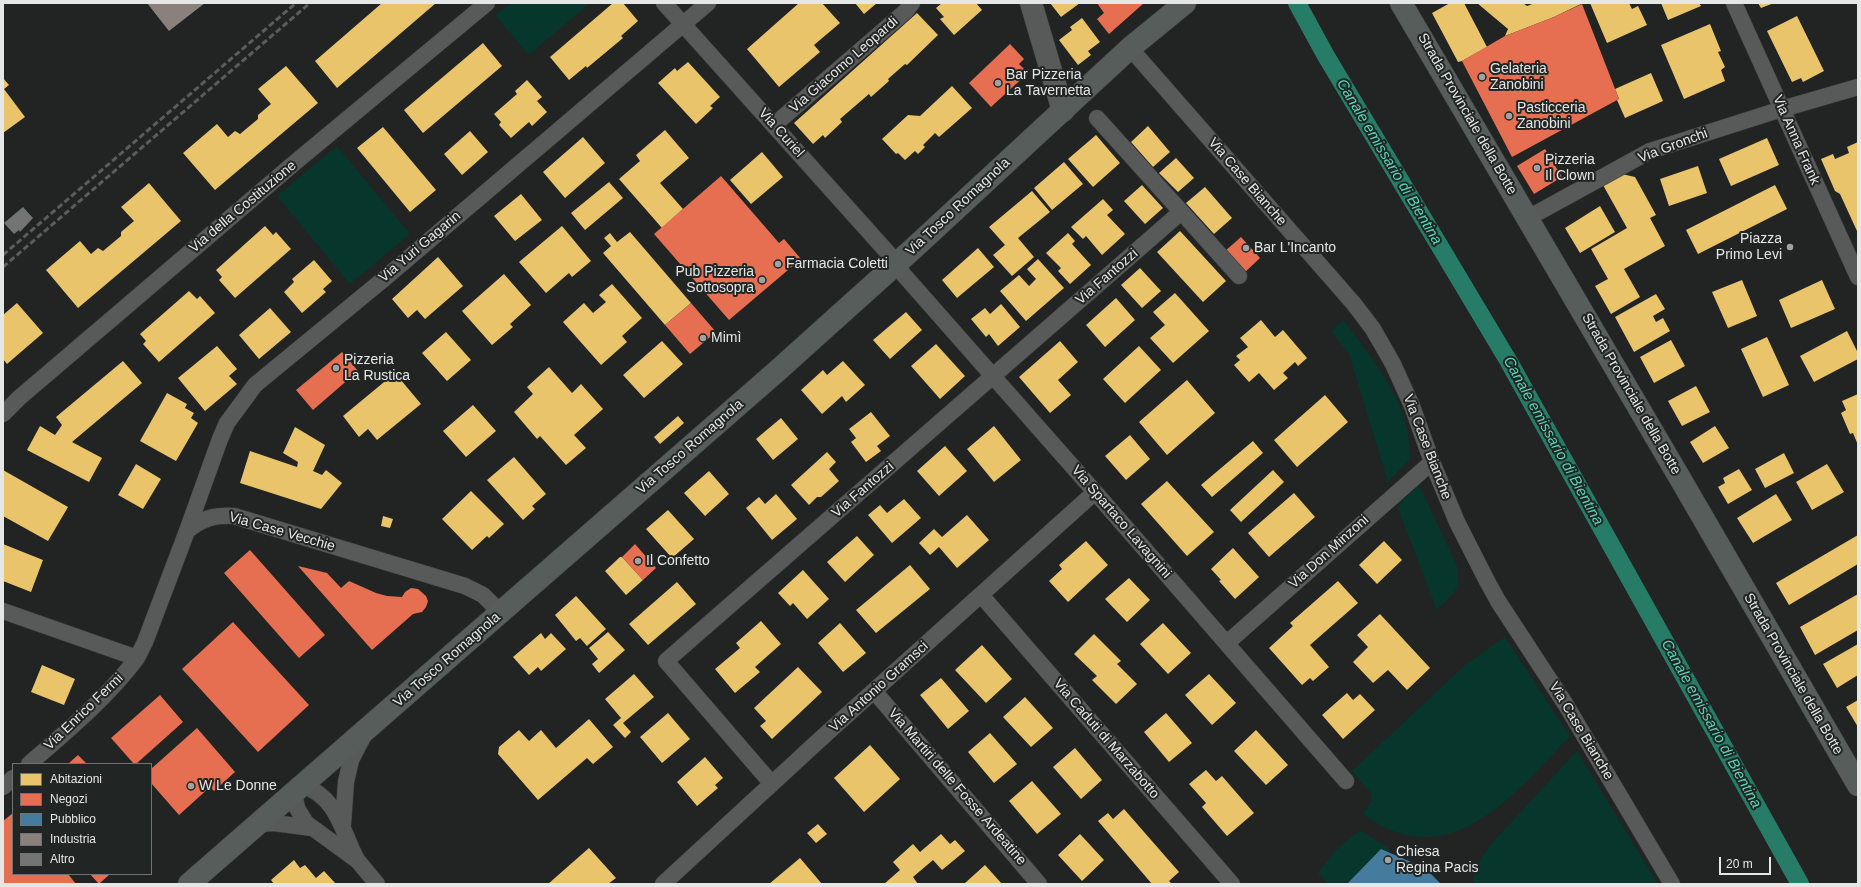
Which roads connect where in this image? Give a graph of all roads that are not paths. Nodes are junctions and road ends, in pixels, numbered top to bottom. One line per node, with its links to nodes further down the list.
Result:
1 (487, 3): 22 (street, Via della Costituzione)
2 (664, 3): 9 (street, Via Curiel)
3 (708, 3): 9 (street, Via Yuri Gagarin)
4 (912, 3): 15 (street, Via Giacomo Leopardi)
5 (1031, 3): 13 (main road)
6 (1185, 3): 10 (main road, Via Tosco Romagnola)
7 (1401, 3): 17 (main road, Strada Provinciale della Botte)
8 (1734, 3): 12 (street, Via Anna Frank)
9 (684, 24): 15 (street, Via Curiel); 25 (street, Via Yuri Gagarin)
10 (1130, 48): 13 (main road, Via Tosco Romagnola); 23 (street, Via Case Bianche)
11 (1858, 87): 12 (street, Via Gronchi)
12 (1782, 109): 17 (street, Via Gronchi); 20 (street, Via Anna Frank)
13 (1063, 111): 18 (main road, Via Tosco Romagnola)
14 (1097, 118): 16 (street)
15 (774, 125): 18 (street, Via Curiel)
16 (1181, 212): 19 (street); 21 (street, Via Fantozzi)
17 (1528, 218): 37 (main road, Strada Provinciale della Botte)
18 (897, 264): 21 (street, Via Spartaco Lavagnini); 28 (main road, Via Tosco Romagnola)
19 (1239, 276)
20 (1858, 277)
21 (994, 376): 24 (street, Via Spartaco Lavagnini); 36 (street, Via Fantozzi)
22 (3, 414)
23 (1432, 462): 29 (street, Via Don Minzoni); 49 (street, Via Case Bianche)
24 (1096, 492): 26 (street, Via Antonio Gramsci); 29 (street, Via Spartaco Lavagnini)
25 (187, 531): 28 (street, Via Case Vecchie); 30 (street)
26 (981, 595): 31 (street, Via Antonio Gramsci); 44 (street, Via Caduti di Marzabotto)
27 (3, 611): 30 (street)
28 (502, 613): 32 (main road, Via Tosco Romagnola)
29 (1227, 643): 35 (street, Via Spartaco Lavagnini)
30 (137, 658): 33 (street, Via Enrico Fermi)
31 (874, 691): 36 (street, Via Antonio Gramsci); 48 (street, Via Martiri delle Fosse Ardeatine)
32 (367, 729): 39 (main road, Via Tosco Romagnola); 41 (street)
33 (30, 763)
34 (12, 779): 38 (street)
35 (1346, 781)
36 (772, 784): 47 (street, Via Antonio Gramsci)
37 (1858, 785)
38 (3, 787)
39 (298, 789): 40 (main road, Via Tosco Romagnola); 41 (street); 42 (street)
40 (259, 824): 42 (street); 45 (main road, Via Tosco Romagnola)
41 (342, 824): 43 (street)
42 (312, 828): 43 (street)
43 (358, 861): 46 (street)
44 (1232, 883)
45 (189, 884)
46 (377, 884)
47 (663, 884)
48 (1040, 884)
49 (1672, 884)

